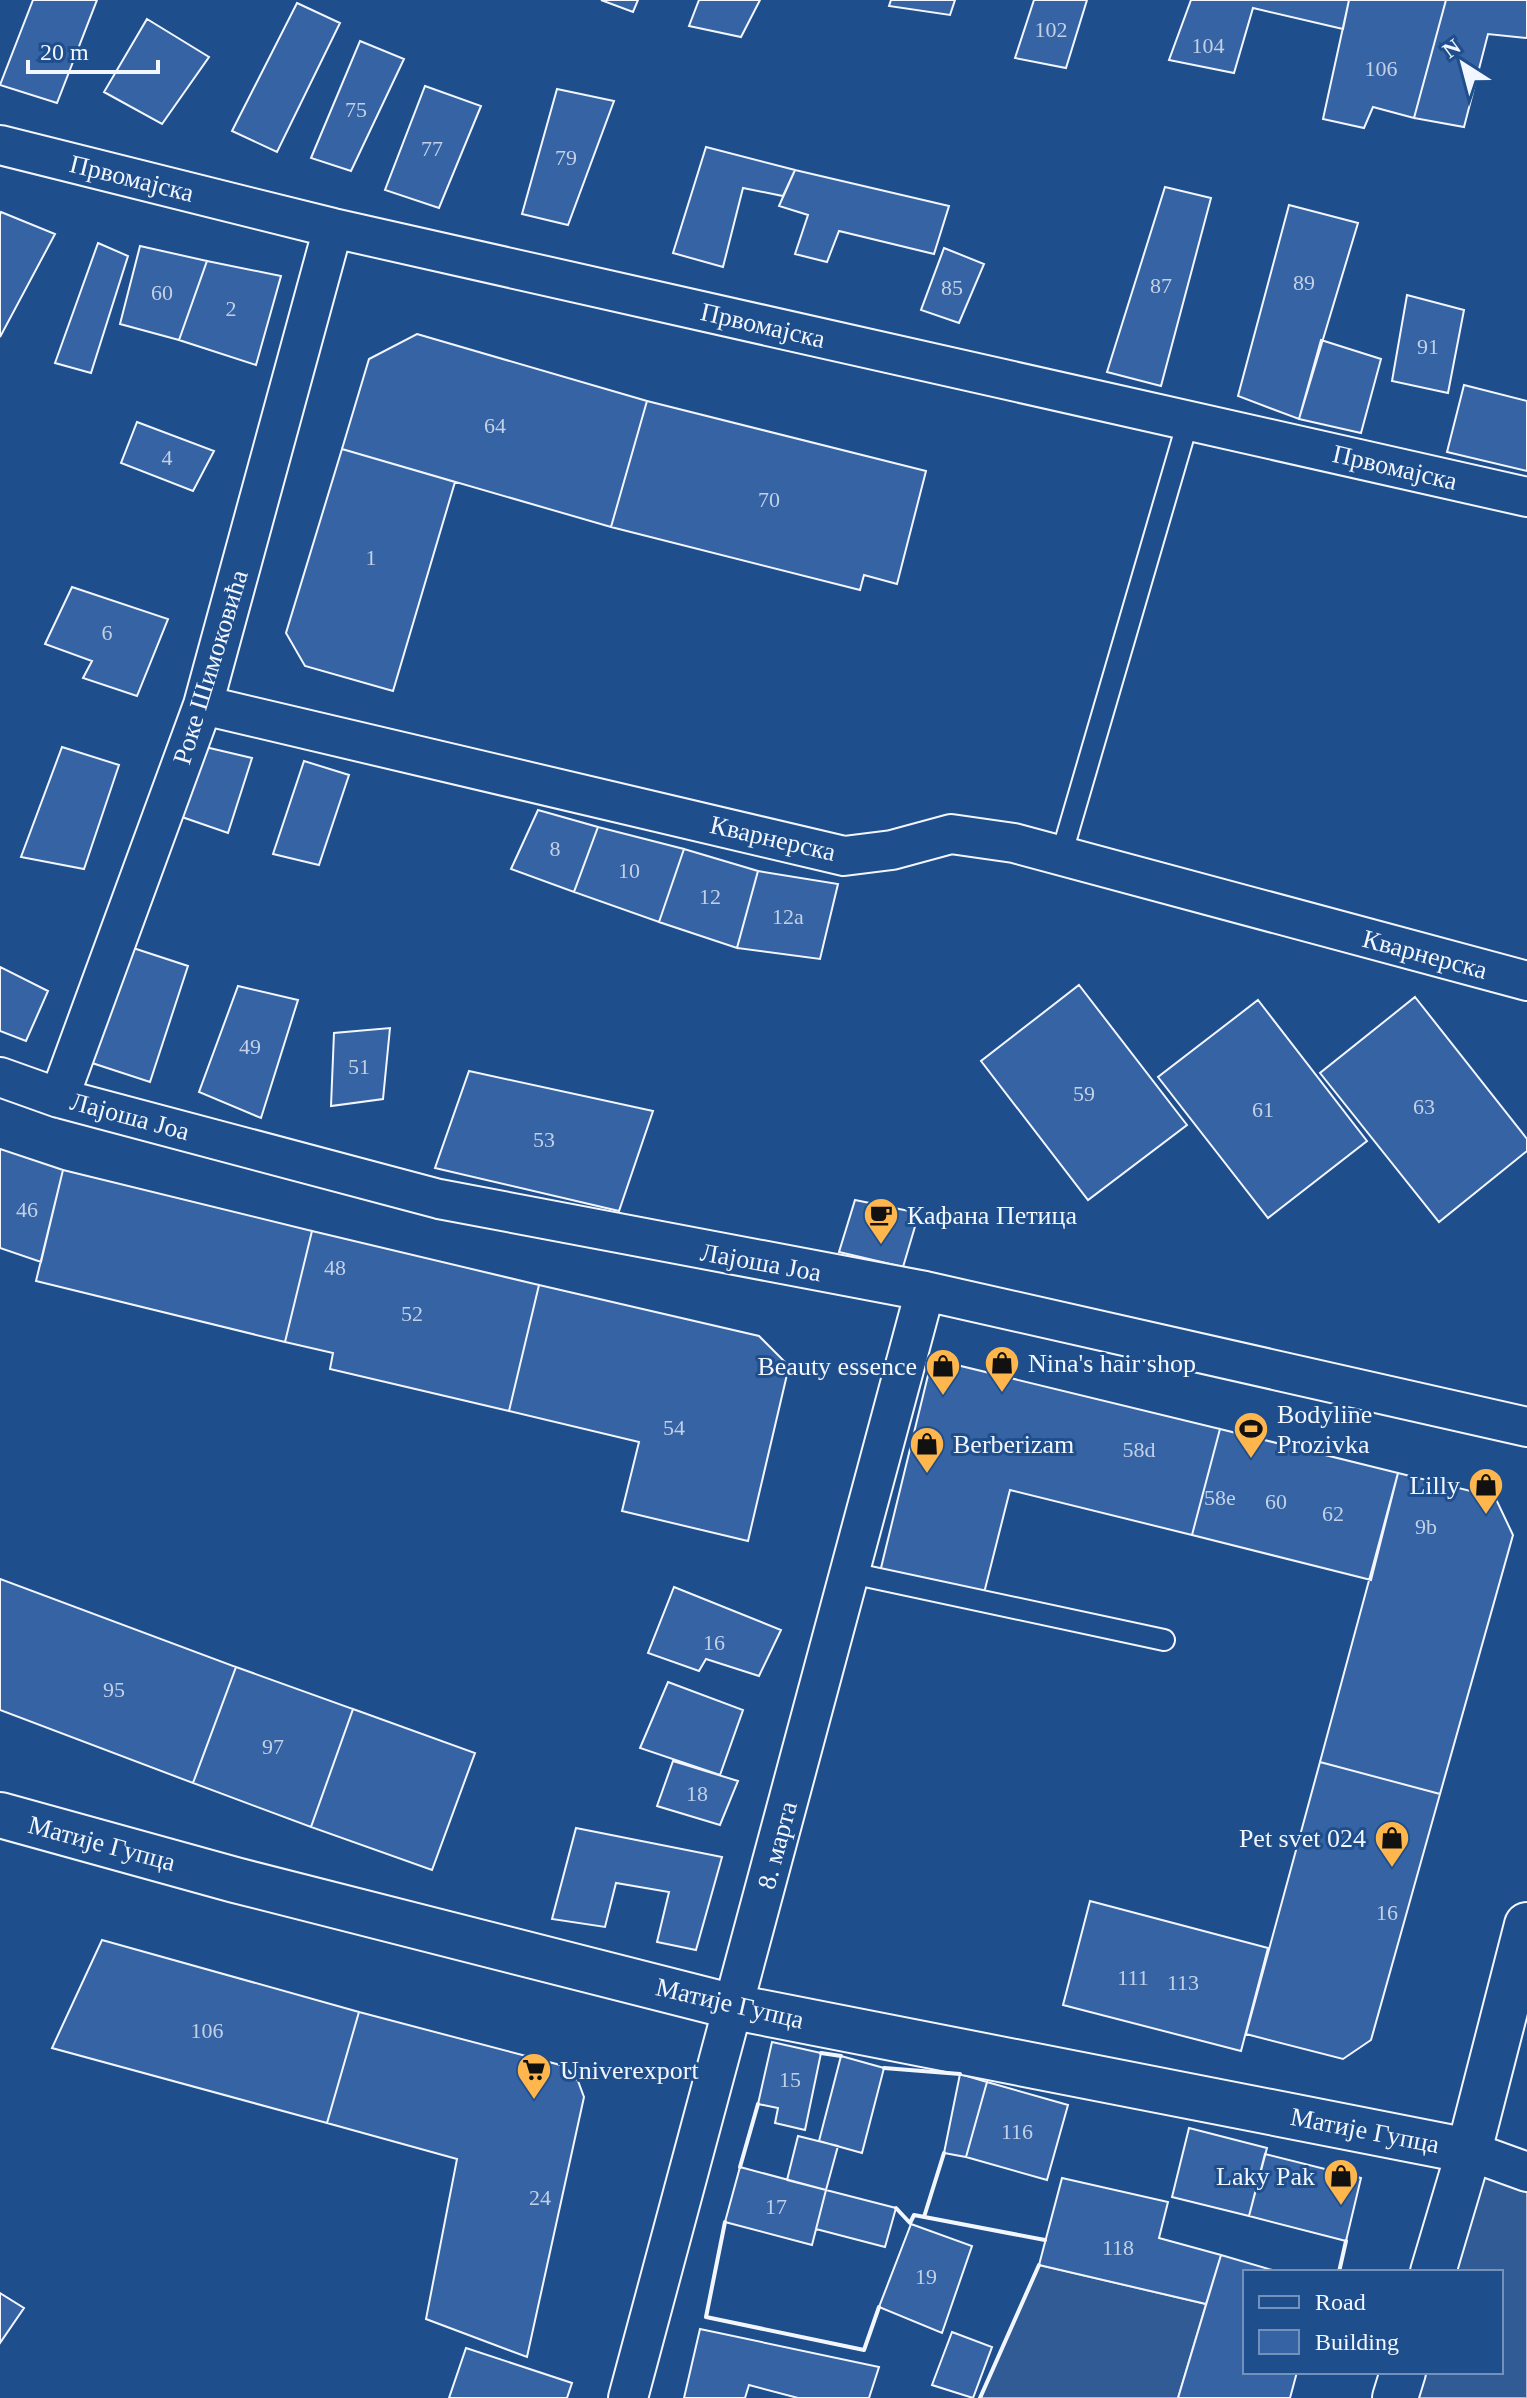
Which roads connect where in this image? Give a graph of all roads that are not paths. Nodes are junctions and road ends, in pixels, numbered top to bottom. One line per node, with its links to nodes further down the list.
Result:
1 (0, 145): 2 (street, Првомајска)
2 (333, 228): 3 (street, Првомајска); 5 (street, Роке Шимоковића)
3 (1188, 421): 4 (street, Првомајска); 6 (lane)
4 (1527, 497)
5 (203, 705): 6 (street, Кварнерска); 9 (street, Роке Шимоковића)
6 (1061, 856): 7 (street, Кварнерска)
7 (1527, 981)
8 (0, 1077): 9 (street, Лајоша Јоа)
9 (59, 1098): 10 (street, Лајоша Јоа)
10 (925, 1291): 11 (street, Лајоша Јоа); 12 (street, 8. марта)
11 (1527, 1427)
12 (851, 1573): 13 (lane); 16 (street, 8. марта)
13 (1164, 1640)
14 (0, 1815): 16 (street, Матије Гупца)
15 (1527, 1925): 17 (street)
16 (734, 2007): 17 (street, Матије Гупца); 21 (street, 8. марта)
17 (1469, 2151): 18 (street); 19 (street)
18 (1527, 2172)
19 (1434, 2270)
20 (1402, 2374): 22 (street)
21 (628, 2398)
22 (1395, 2398)

